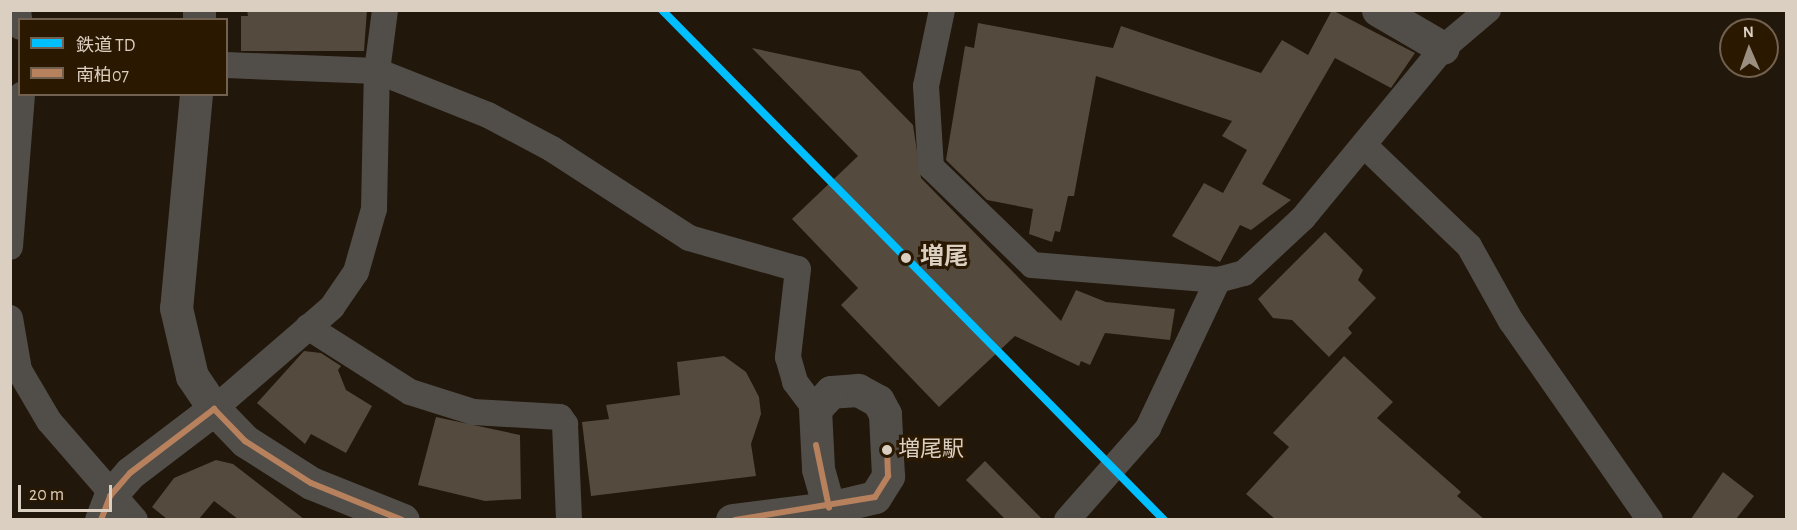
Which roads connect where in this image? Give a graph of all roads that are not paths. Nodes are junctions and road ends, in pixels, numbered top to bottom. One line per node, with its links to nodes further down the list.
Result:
1 (385, 10): 7 (street)
2 (942, 10): 12 (street)
3 (1378, 10): 5 (street)
4 (1488, 10): 5 (street)
5 (1443, 48): 10 (street)
6 (228, 65): 7 (street)
7 (377, 71): 14 (street); 16 (street)
8 (22, 96): 11 (street)
9 (196, 96): 15 (street)
10 (1366, 147): 12 (street); 24 (street)
11 (10, 247)
12 (1218, 280): 23 (street)
13 (10, 318): 17 (street)
14 (308, 327): 15 (street); 21 (street)
15 (214, 409): 17 (street); 20 (street)
16 (815, 410): 18 (street); 18 (street)
17 (106, 508): 19 (street)
18 (831, 514): 22 (street)
19 (135, 519)
20 (404, 519)
21 (569, 519)
22 (732, 519)
23 (1067, 519)
24 (1650, 519)

